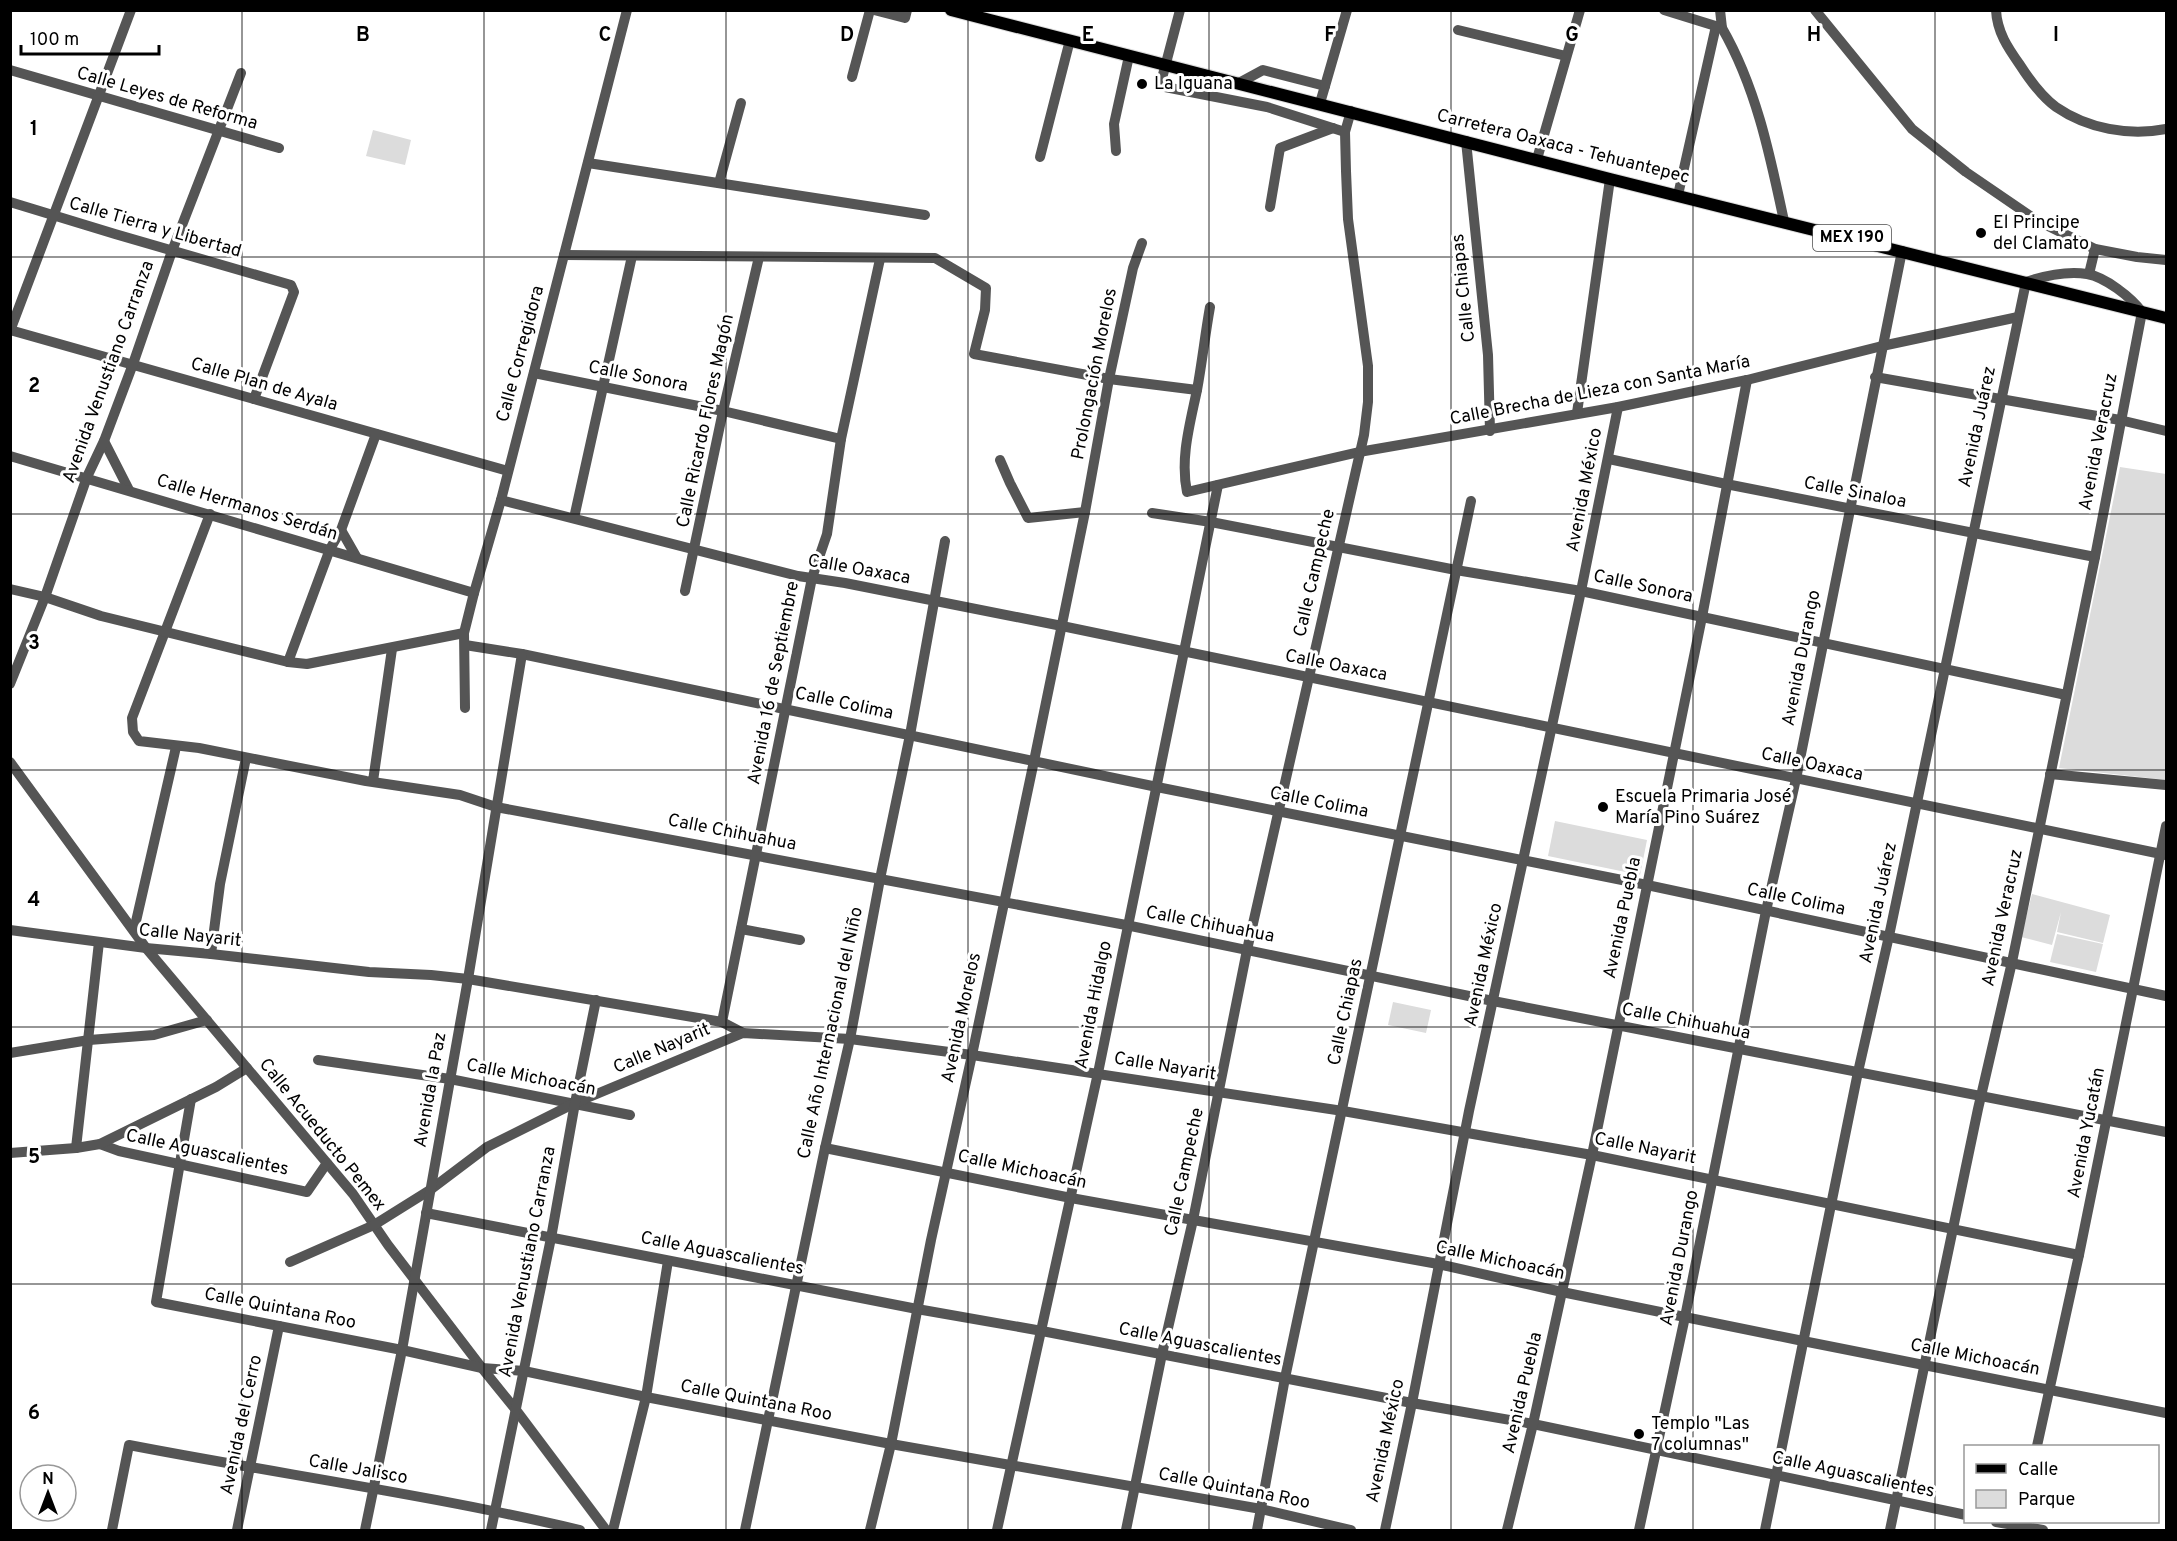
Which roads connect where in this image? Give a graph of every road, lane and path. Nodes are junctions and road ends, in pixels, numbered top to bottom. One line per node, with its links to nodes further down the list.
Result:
1 (131, 10): 24 (street)
2 (627, 10): 37 (street, Calle Corregidora)
3 (872, 10): 4 (street); 21 (street)
4 (907, 10)
5 (951, 10): 15 (main road, Carretera Oaxaca - Tehuantepec / MEX 190)
6 (1180, 10): 18 (street)
7 (1347, 10): 23 (street)
8 (1580, 10): 17 (street)
9 (1664, 10): 13 (street)
10 (1720, 10): 13 (street)
11 (1815, 10): 47 (street)
12 (1996, 10): 29 (street)
13 (1719, 27): 40 (street); 45 (street)
14 (1458, 30): 17 (street)
15 (1070, 40): 16 (main road, Carretera Oaxaca - Tehuantepec / MEX 190); 35 (street)
16 (1129, 56): 18 (main road, Carretera Oaxaca - Tehuantepec / MEX 190); 34 (street)
17 (1566, 56): 36 (street)
18 (1166, 65): 22 (main road, Carretera Oaxaca - Tehuantepec / MEX 190); 28 (street)
19 (10, 70): 24 (street, Calle Leyes de Reforma)
20 (241, 73): 30 (street, Avenida Venustiano Carranza)
21 (852, 76)
22 (1239, 83): 23 (street); 26 (main road, Carretera Oaxaca - Tehuantepec / MEX 190)
23 (1325, 86): 26 (street)
24 (99, 96): 30 (street, Calle Leyes de Reforma); 44 (street)
25 (741, 103): 39 (street)
26 (1320, 103): 27 (main road, Carretera Oaxaca - Tehuantepec / MEX 190)
27 (1351, 111): 31 (street, Calle Campeche); 32 (main road, Carretera Oaxaca - Tehuantepec / MEX 190)
28 (1333, 128): 31 (street); 42 (street)
29 (2166, 129)
30 (219, 132): 33 (street, Calle Leyes de Reforma); 48 (street, Avenida Venustiano Carranza)
31 (1345, 132): 81 (street, Calle Campeche)
32 (1466, 141): 36 (main road, Carretera Oaxaca - Tehuantepec / MEX 190); 76 (street, Calle Chiapas)
33 (279, 148)
34 (1116, 151)
35 (1040, 157)
36 (1537, 159): 38 (main road, Carretera Oaxaca - Tehuantepec / MEX 190)
37 (588, 163): 39 (street); 50 (street, Calle Corregidora)
38 (1610, 179): 40 (main road, Carretera Oaxaca - Tehuantepec / MEX 190); 74 (street)
39 (718, 183): 43 (street)
40 (1678, 195): 45 (main road, Carretera Oaxaca - Tehuantepec / MEX 190)
41 (10, 202): 44 (street, Calle Tierra y Libertad)
42 (1270, 207)
43 (925, 215)
44 (54, 216): 48 (street, Calle Tierra y Libertad); 61 (street)
45 (1784, 221): 49 (main road, Carretera Oaxaca - Tehuantepec / MEX 190)
46 (1142, 243): 66 (street, Prolongación Morelos)
47 (2095, 249): 54 (street); 55 (street)
48 (172, 251): 63 (street, Avenida Venustiano Carranza); 70 (street, Calle Tierra y Libertad)
49 (1902, 251): 56 (main road, Carretera Oaxaca - Tehuantepec / MEX 190); 62 (street, Avenida Durango)
50 (564, 255): 51 (street); 64 (street, Calle Corregidora)
51 (632, 256): 52 (street); 68 (street)
52 (759, 257): 53 (street); 73 (street, Calle Ricardo Flores Magón)
53 (880, 259): 66 (street); 79 (street, Avenida 16 de Septiembre)
54 (2166, 260)
55 (2089, 274): 56 (street); 58 (street)
56 (2026, 282): 58 (main road, Carretera Oaxaca - Tehuantepec / MEX 190); 59 (street, Avenida Juárez)
57 (1210, 307): 69 (street)
58 (2142, 312): 60 (main road, Carretera Oaxaca - Tehuantepec / MEX 190); 75 (street, Avenida Veracruz)
59 (2018, 317): 62 (street, Calle Brecha de Lieza con Santa María); 71 (street, Avenida Juárez)
60 (2166, 318)
61 (11, 331): 63 (street, Calle Plan de Ayala)
62 (1882, 346): 65 (street, Avenida Durango); 67 (street, Calle Brecha de Lieza con Santa María)
63 (134, 364): 70 (street, Calle Plan de Ayala); 80 (street, Avenida Venustiano Carranza)
64 (534, 373): 68 (street, Calle Sonora); 85 (street, Calle Corregidora)
65 (1875, 377): 71 (street); 92 (street, Avenida Durango)
66 (1109, 379): 69 (street); 93 (street, Prolongación Morelos)
67 (1747, 380): 72 (street, Calle Brecha de Lieza con Santa María); 88 (street, Avenida Puebla)
68 (602, 387): 73 (street, Calle Sonora); 96 (street)
69 (1197, 390): 87 (street, Calle Brecha de Lieza con Santa María)
70 (254, 399): 78 (street, Calle Plan de Ayala)
71 (2001, 399): 75 (street); 99 (street, Avenida Juárez)
72 (1618, 407): 74 (street, Calle Brecha de Lieza con Santa María); 83 (street, Avenida México)
73 (723, 411): 79 (street, Calle Sonora); 103 (street, Calle Ricardo Flores Magón)
74 (1577, 413): 76 (street, Calle Brecha de Lieza con Santa María)
75 (2120, 420): 77 (street); 104 (street, Avenida Veracruz)
76 (1490, 431): 81 (street, Calle Brecha de Lieza con Santa María)
77 (2166, 431)
78 (376, 434): 85 (street, Calle Plan de Ayala); 98 (street)
79 (841, 439): 107 (street, Avenida 16 de Septiembre)
80 (104, 441): 86 (street, Avenida Venustiano Carranza); 89 (street)
81 (1359, 453): 87 (street, Calle Brecha de Lieza con Santa María); 101 (street, Calle Campeche)
82 (10, 456): 86 (street, Calle Hermanos Serdán)
83 (1609, 459): 88 (street, Calle Sinaloa); 110 (street, Avenida México)
84 (1000, 460): 93 (street)
85 (508, 471): 90 (street, Calle Corregidora)
86 (87, 477): 89 (street, Calle Hermanos Serdán); 112 (street, Avenida Venustiano Carranza)
87 (1218, 484): 97 (street, Avenida Hidalgo)
88 (1726, 484): 92 (street, Calle Sinaloa); 114 (street, Avenida Puebla)
89 (129, 490): 95 (street, Calle Hermanos Serdán)
90 (501, 500): 96 (street, Calle Oaxaca); 111 (street, Calle Corregidora)
91 (1470, 501): 106 (street, Calle Chiapas)
92 (1849, 509): 99 (street, Calle Sinaloa); 118 (street, Avenida Durango)
93 (1085, 512): 115 (street, Avenida Morelos)
94 (1152, 513): 97 (street, Calle Sonora)
95 (210, 514): 102 (street, Calle Hermanos Serdán); 116 (street)
96 (574, 518): 103 (street, Calle Oaxaca)
97 (1210, 522): 101 (street, Calle Sonora); 120 (street, Avenida Hidalgo)
98 (340, 530): 102 (street); 105 (street)
99 (1973, 533): 104 (street, Calle Sinaloa); 123 (street, Avenida Juárez)
100 (945, 542): 113 (street, Calle Año Internacional del Niño)
101 (1338, 545): 106 (street, Calle Sonora); 124 (street, Calle Campeche)
102 (330, 549): 105 (street, Calle Hermanos Serdán); 122 (street)
103 (695, 549): 107 (street, Calle Oaxaca); 109 (street, Calle Ricardo Flores Magón)
104 (2095, 557): 126 (street, Avenida Veracruz)
105 (357, 558): 111 (street, Calle Hermanos Serdán)
106 (1456, 570): 110 (street, Calle Sonora); 127 (street, Calle Chiapas)
107 (812, 578): 113 (street, Calle Oaxaca); 129 (street, Avenida 16 de Septiembre)
108 (10, 589): 112 (street)
109 (685, 591)
110 (1581, 591): 114 (street, Calle Sonora); 130 (street, Avenida México)
111 (474, 593): 117 (street, Calle Corregidora)
112 (45, 597): 116 (street); 125 (street, Avenida Venustiano Carranza)
113 (934, 601): 115 (street, Calle Oaxaca); 131 (street, Calle Año Internacional del Niño)
114 (1702, 617): 118 (street, Calle Sonora); 133 (street, Avenida Puebla)
115 (1062, 626): 120 (street, Calle Oaxaca); 135 (street, Avenida Morelos)
116 (165, 630): 122 (street); 132 (street, Calle Chihuahua)
117 (465, 639): 119 (street); 121 (street, Calle Colima); 128 (street, Calle Corregidora)
118 (1822, 643): 123 (street, Calle Sonora); 138 (street, Avenida Durango)
119 (392, 649): 122 (street); 139 (street)
120 (1185, 652): 124 (street, Calle Oaxaca); 141 (street, Avenida Hidalgo)
121 (522, 654): 129 (street, Calle Colima); 143 (street, Avenida la Paz)
122 (288, 662)
123 (1945, 669): 126 (street, Calle Sonora); 142 (street, Avenida Juárez)
124 (1308, 677): 127 (street, Calle Oaxaca); 144 (street, Calle Campeche)
125 (10, 684)
126 (2067, 695): 137 (street, Avenida Veracruz)
127 (1429, 701): 130 (street, Calle Oaxaca); 147 (street, Calle Chiapas)
128 (465, 708)
129 (786, 708): 131 (street, Calle Colima); 148 (street, Avenida 16 de Septiembre)
130 (1552, 728): 133 (street, Calle Oaxaca); 150 (street, Avenida México)
131 (910, 735): 135 (street, Calle Colima); 151 (street, Calle Año Internacional del Niño)
132 (176, 747): 134 (street, Calle Chihuahua); 158 (street)
133 (1674, 752): 138 (street, Calle Oaxaca); 152 (street, Avenida Puebla)
134 (246, 758): 139 (street, Calle Chihuahua); 164 (street)
135 (1034, 761): 141 (street, Calle Colima); 153 (street, Avenida Morelos)
136 (10, 762): 158 (street, Calle Acueducto Pemex)
137 (2050, 774): 140 (street); 146 (street, Avenida Veracruz)
138 (1796, 779): 142 (street, Calle Oaxaca); 154 (street, Avenida Durango)
139 (374, 781): 143 (street, Calle Chihuahua)
140 (2166, 786)
141 (1157, 787): 144 (street, Calle Colima); 155 (street, Avenida Hidalgo)
142 (1917, 803): 146 (street, Calle Oaxaca); 159 (street, Avenida Juárez)
143 (496, 807): 148 (street, Calle Chihuahua); 167 (street, Avenida la Paz)
144 (1278, 811): 147 (street, Calle Colima); 163 (street, Calle Campeche)
145 (2166, 826): 149 (street, Avenida Yucatán)
146 (2039, 828): 149 (street, Calle Oaxaca); 165 (street, Avenida Veracruz)
147 (1400, 836): 150 (street, Calle Colima); 166 (street, Calle Chiapas)
148 (757, 854): 151 (street, Calle Chihuahua); 156 (street, Avenida 16 de Septiembre)
149 (2164, 854): 168 (street, Avenida Yucatán)
150 (1524, 861): 152 (street, Calle Colima); 171 (street, Avenida México)
151 (880, 879): 153 (street, Calle Chihuahua); 176 (street, Calle Año Internacional del Niño)
152 (1647, 885): 154 (street, Calle Colima); 174 (street, Avenida Puebla)
153 (1003, 902): 155 (street, Calle Chihuahua); 180 (street, Avenida Morelos)
154 (1766, 911): 159 (street, Calle Colima); 178 (street, Avenida Durango)
155 (1126, 925): 163 (street, Calle Chihuahua); 184 (street, Avenida Hidalgo)
156 (741, 929): 160 (street); 173 (street, Avenida 16 de Septiembre)
157 (10, 930): 161 (street, Calle Nayarit)
158 (134, 930): 162 (street, Calle Acueducto Pemex)
159 (1889, 936): 165 (street, Calle Colima); 183 (street, Avenida Juárez)
160 (800, 940)
161 (99, 942): 162 (street, Calle Nayarit); 177 (street)
162 (146, 948): 164 (street, Calle Nayarit); 172 (street, Calle Acueducto Pemex)
163 (1247, 950): 166 (street, Calle Chihuahua); 186 (street, Calle Campeche)
164 (211, 954): 167 (street, Calle Nayarit)
165 (2012, 962): 168 (street, Calle Colima); 187 (street, Avenida Veracruz)
166 (1371, 974): 171 (street, Calle Chihuahua); 190 (street, Calle Chiapas)
167 (468, 979): 170 (street, Calle Nayarit); 185 (street, Avenida la Paz)
168 (2133, 989): 169 (street, Calle Colima); 192 (street, Avenida Yucatán)
169 (2166, 996)
170 (596, 1000): 173 (street, Calle Nayarit); 189 (street, Avenida Venustiano Carranza)
171 (1493, 1001): 174 (street, Calle Chihuahua); 194 (street, Avenida México)
172 (207, 1020): 177 (street); 182 (street, Calle Acueducto Pemex)
173 (722, 1022): 175 (street)
174 (1618, 1025): 178 (street, Calle Chihuahua); 199 (street, Avenida Puebla)
175 (743, 1033): 176 (street, Calle Nayarit); 189 (street, Calle Nayarit)
176 (850, 1039): 180 (street, Calle Nayarit); 197 (street, Calle Año Internacional del Niño)
177 (89, 1040): 179 (street); 196 (street)
178 (1739, 1049): 183 (street, Calle Chihuahua); 203 (street, Avenida Durango)
179 (10, 1053)
180 (972, 1055): 184 (street, Calle Nayarit); 202 (street, Avenida Morelos)
181 (318, 1060): 185 (street, Calle Michoacán)
182 (247, 1068): 188 (street); 200 (street, Calle Acueducto Pemex)
183 (1858, 1072): 187 (street, Calle Chihuahua); 206 (street, Avenida Juárez)
184 (1098, 1073): 186 (street, Calle Nayarit); 205 (street, Avenida Hidalgo)
185 (450, 1079): 189 (street, Calle Michoacán); 204 (street, Avenida la Paz)
186 (1218, 1092): 190 (street, Calle Nayarit); 208 (street, Calle Campeche)
187 (1981, 1096): 192 (street, Calle Chihuahua); 210 (street, Avenida Veracruz)
188 (191, 1100): 195 (street); 201 (street)
189 (575, 1103): 191 (street, Calle Michoacán); 204 (street, Calle Nayarit); 211 (street, Avenida Venustiano Carranza)
190 (1343, 1111): 194 (street, Calle Nayarit); 212 (street, Calle Chiapas)
191 (630, 1114)
192 (2107, 1120): 193 (street, Calle Chihuahua); 213 (street, Avenida Yucatán)
193 (2166, 1132)
194 (1466, 1133): 199 (street, Calle Nayarit); 216 (street, Avenida México)
195 (100, 1144): 196 (street); 201 (street, Calle Aguascalientes)
196 (76, 1148): 198 (street)
197 (825, 1148): 202 (street, Calle Michoacán); 218 (street, Calle Año Internacional del Niño)
198 (10, 1153)
199 (1592, 1155): 203 (street, Calle Nayarit); 219 (street, Avenida Puebla)
200 (327, 1163): 201 (street, Calle Aguascalientes); 209 (street, Calle Acueducto Pemex)
201 (179, 1164): 222 (street, Calle Quintana Roo)
202 (945, 1171): 205 (street, Calle Michoacán); 220 (street, Avenida Morelos)
203 (1713, 1180): 206 (street, Calle Nayarit); 221 (street, Avenida Durango)
204 (430, 1190): 207 (street, Avenida la Paz); 209 (street, Calle Nayarit)
205 (1071, 1198): 208 (street, Calle Michoacán); 223 (street, Avenida Hidalgo)
206 (1831, 1204): 210 (street, Calle Nayarit); 224 (street, Avenida Juárez)
207 (426, 1213): 211 (street, Calle Aguascalientes); 217 (street, Avenida la Paz)
208 (1193, 1220): 212 (street, Calle Michoacán); 226 (street, Calle Campeche)
209 (374, 1225): 215 (street, Calle Nayarit); 217 (street, Calle Acueducto Pemex)
210 (1953, 1230): 213 (street, Calle Nayarit); 227 (street, Avenida Veracruz)
211 (551, 1238): 214 (street, Calle Aguascalientes); 229 (street, Avenida Venustiano Carranza)
212 (1315, 1242): 216 (street, Calle Michoacán); 230 (street, Calle Chiapas)
213 (2079, 1255): 231 (street, Avenida Yucatán)
214 (668, 1261): 218 (street, Calle Aguascalientes); 232 (street)
215 (290, 1262)
216 (1438, 1264): 219 (street, Calle Michoacán); 233 (street, Avenida México)
217 (414, 1277): 225 (street, Avenida la Paz); 228 (street, Calle Acueducto Pemex)
218 (796, 1284): 220 (street, Calle Aguascalientes); 236 (street, Calle Año Internacional del Niño)
219 (1562, 1292): 221 (street, Calle Michoacán); 237 (street, Avenida Puebla)
220 (916, 1309): 223 (street, Calle Aguascalientes); 238 (street, Avenida Morelos)
221 (1685, 1317): 224 (street, Calle Michoacán); 240 (street, Avenida Durango)
222 (279, 1326): 225 (street, Calle Quintana Roo); 242 (street, Avenida del Cerro)
223 (1042, 1331): 226 (street, Calle Aguascalientes); 241 (street, Avenida Hidalgo)
224 (1803, 1341): 227 (street, Calle Michoacán); 243 (street, Avenida Juárez)
225 (402, 1350): 228 (street, Calle Quintana Roo); 245 (street, Avenida la Paz)
226 (1162, 1354): 230 (street, Calle Aguascalientes); 244 (street, Calle Campeche)
227 (1925, 1365): 231 (street, Calle Michoacán); 246 (street, Avenida Veracruz)
228 (482, 1368): 229 (street, Calle Quintana Roo); 234 (street, Calle Acueducto Pemex)
229 (524, 1371): 232 (street, Calle Quintana Roo); 234 (street, Avenida Venustiano Carranza)
230 (1285, 1378): 233 (street, Calle Aguascalientes); 247 (street, Calle Chiapas)
231 (2049, 1389): 235 (street, Calle Michoacán); 239 (street, Avenida Yucatán)
232 (646, 1397): 236 (street, Calle Quintana Roo); 258 (street)
233 (1412, 1403): 237 (street, Calle Aguascalientes); 265 (street, Avenida México)
234 (516, 1410): 248 (street, Avenida Venustiano Carranza); 257 (street, Calle Acueducto Pemex)
235 (2166, 1413)
236 (768, 1419): 238 (street, Calle Quintana Roo); 259 (street, Calle Año Internacional del Niño)
237 (1533, 1424): 240 (street, Calle Aguascalientes); 266 (street, Avenida Puebla)
238 (891, 1444): 241 (street, Calle Quintana Roo); 260 (street, Avenida Morelos)
239 (2037, 1445)
240 (1656, 1451): 243 (street, Calle Aguascalientes); 267 (street, Avenida Durango)
241 (1011, 1464): 244 (street, Calle Quintana Roo); 261 (street, Avenida Hidalgo)
242 (250, 1468): 245 (street, Calle Jalisco); 252 (street, Calle Jalisco); 253 (street, Avenida del Cerro)
243 (1776, 1475): 246 (street, Calle Aguascalientes); 268 (street, Avenida Juárez)
244 (1134, 1487): 247 (street, Calle Quintana Roo); 262 (street, Calle Campeche)
245 (374, 1489): 248 (street, Calle Jalisco); 254 (street, Avenida la Paz)
246 (1896, 1501): 249 (street, Calle Aguascalientes); 269 (street, Avenida Veracruz)
247 (1261, 1509): 263 (street, Calle Chiapas); 264 (street, Calle Quintana Roo)
248 (496, 1510): 255 (street, Avenida Venustiano Carranza); 256 (street, Calle Jalisco)
249 (1964, 1515)
250 (2006, 1523): 251 (street)
251 (2021, 1526): 270 (street)
252 (112, 1530)
253 (237, 1530)
254 (365, 1530)
255 (491, 1530)
256 (580, 1530)
257 (606, 1530)
258 (613, 1530)
259 (745, 1530)
260 (870, 1530)
261 (997, 1530)
262 (1126, 1530)
263 (1257, 1530)
264 (1351, 1530)
265 (1384, 1530)
266 (1507, 1530)
267 (1640, 1530)
268 (1765, 1530)
269 (1890, 1530)
270 (2043, 1530)

